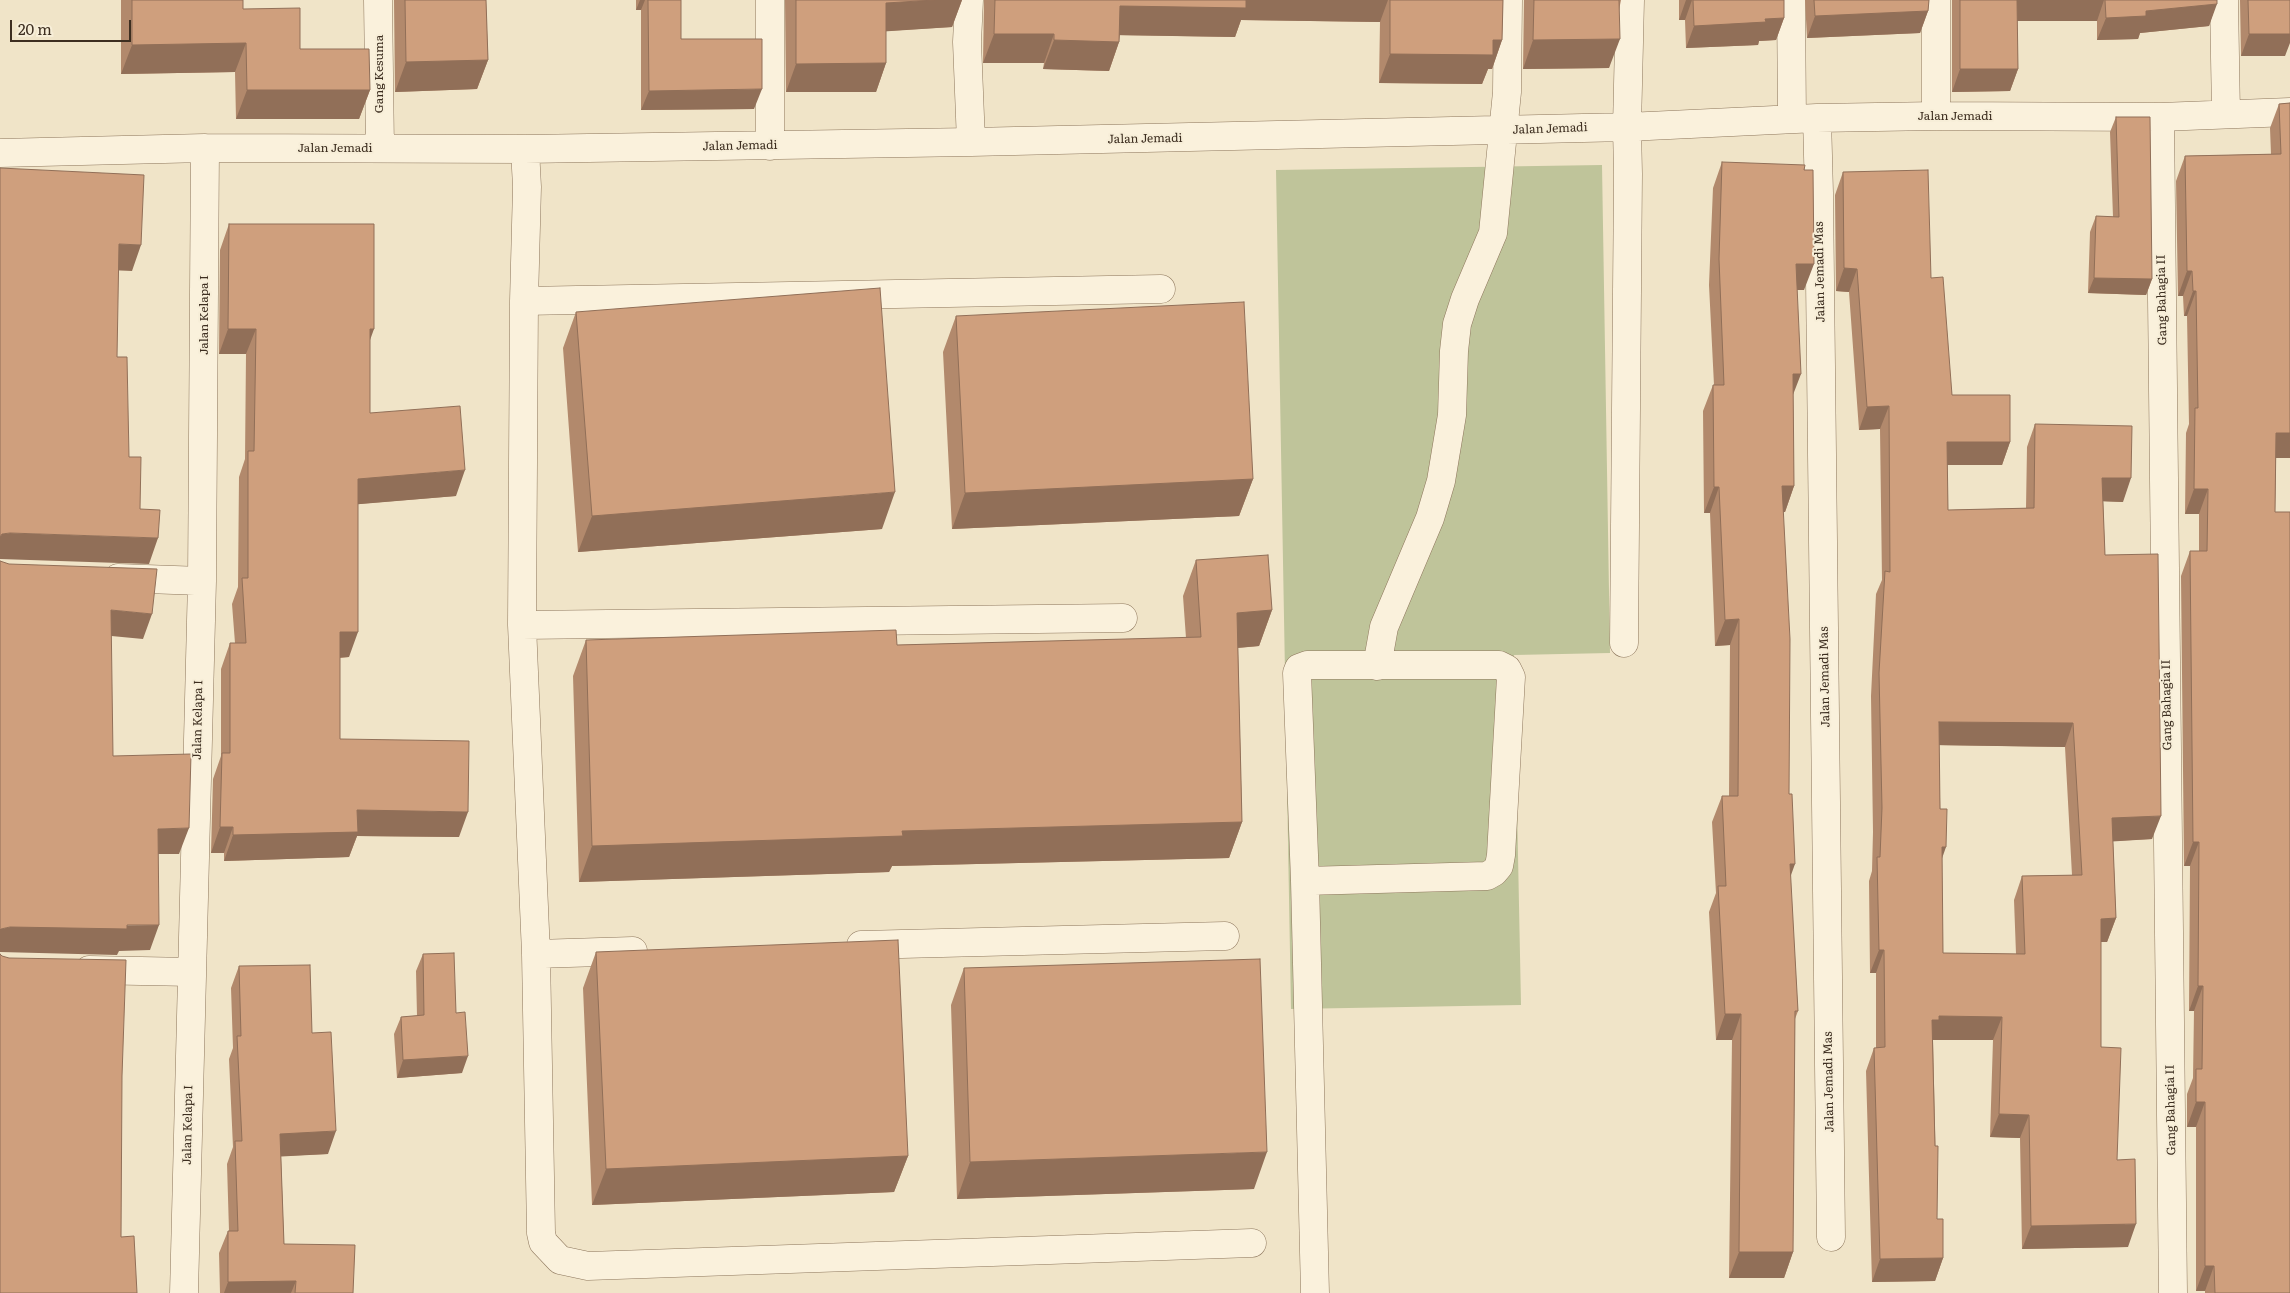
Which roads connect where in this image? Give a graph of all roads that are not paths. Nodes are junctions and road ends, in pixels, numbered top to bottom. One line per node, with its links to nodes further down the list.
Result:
1 (378, 0): 19 (street, Gang Kesuma)
2 (770, 0): 17 (street)
3 (968, 0): 16 (street)
4 (1508, 0): 15 (street)
5 (1630, 0): 14 (street)
6 (1791, 0): 13 (street, Jalan Jemadi Mas)
7 (1936, 0): 11 (street)
8 (2224, 0): 10 (street)
9 (2290, 112): 10 (street, Jalan Jemadi)
10 (2226, 114): 12 (street, Jalan Jemadi)
11 (1936, 116): 12 (street, Jalan Jemadi); 13 (street, Jalan Jemadi)
12 (2160, 117): 41 (street, Gang Bahagia II)
13 (1804, 119): 14 (street, Jalan Jemadi); 37 (street, Jalan Jemadi Mas)
14 (1627, 127): 15 (street, Jalan Jemadi); 28 (street)
15 (1503, 130): 16 (street, Jalan Jemadi); 29 (street)
16 (971, 142): 17 (street, Jalan Jemadi)
17 (770, 146): 20 (street, Jalan Jemadi)
18 (205, 148): 19 (street, Jalan Jemadi); 21 (street, Jalan Jemadi); 25 (street, Jalan Kelapa I)
19 (380, 148): 20 (street, Jalan Jemadi)
20 (525, 149): 23 (street)
21 (0, 153)
22 (1161, 289): 23 (street)
23 (524, 301): 27 (street)
24 (96, 577): 25 (street)
25 (202, 581): 36 (street, Jalan Kelapa I)
26 (1123, 618): 27 (street)
27 (522, 625): 34 (street)
28 (1624, 642)
29 (1377, 666): 30 (street); 30 (street)
30 (1305, 881): 40 (street)
31 (1224, 936): 32 (street)
32 (835, 946)
33 (656, 951): 34 (street)
34 (536, 954): 38 (street)
35 (67, 969): 36 (street)
36 (192, 972): 39 (street, Jalan Kelapa I)
37 (1831, 1236)
38 (1252, 1243)
39 (184, 1293)
40 (1315, 1293)
41 (2174, 1293)

